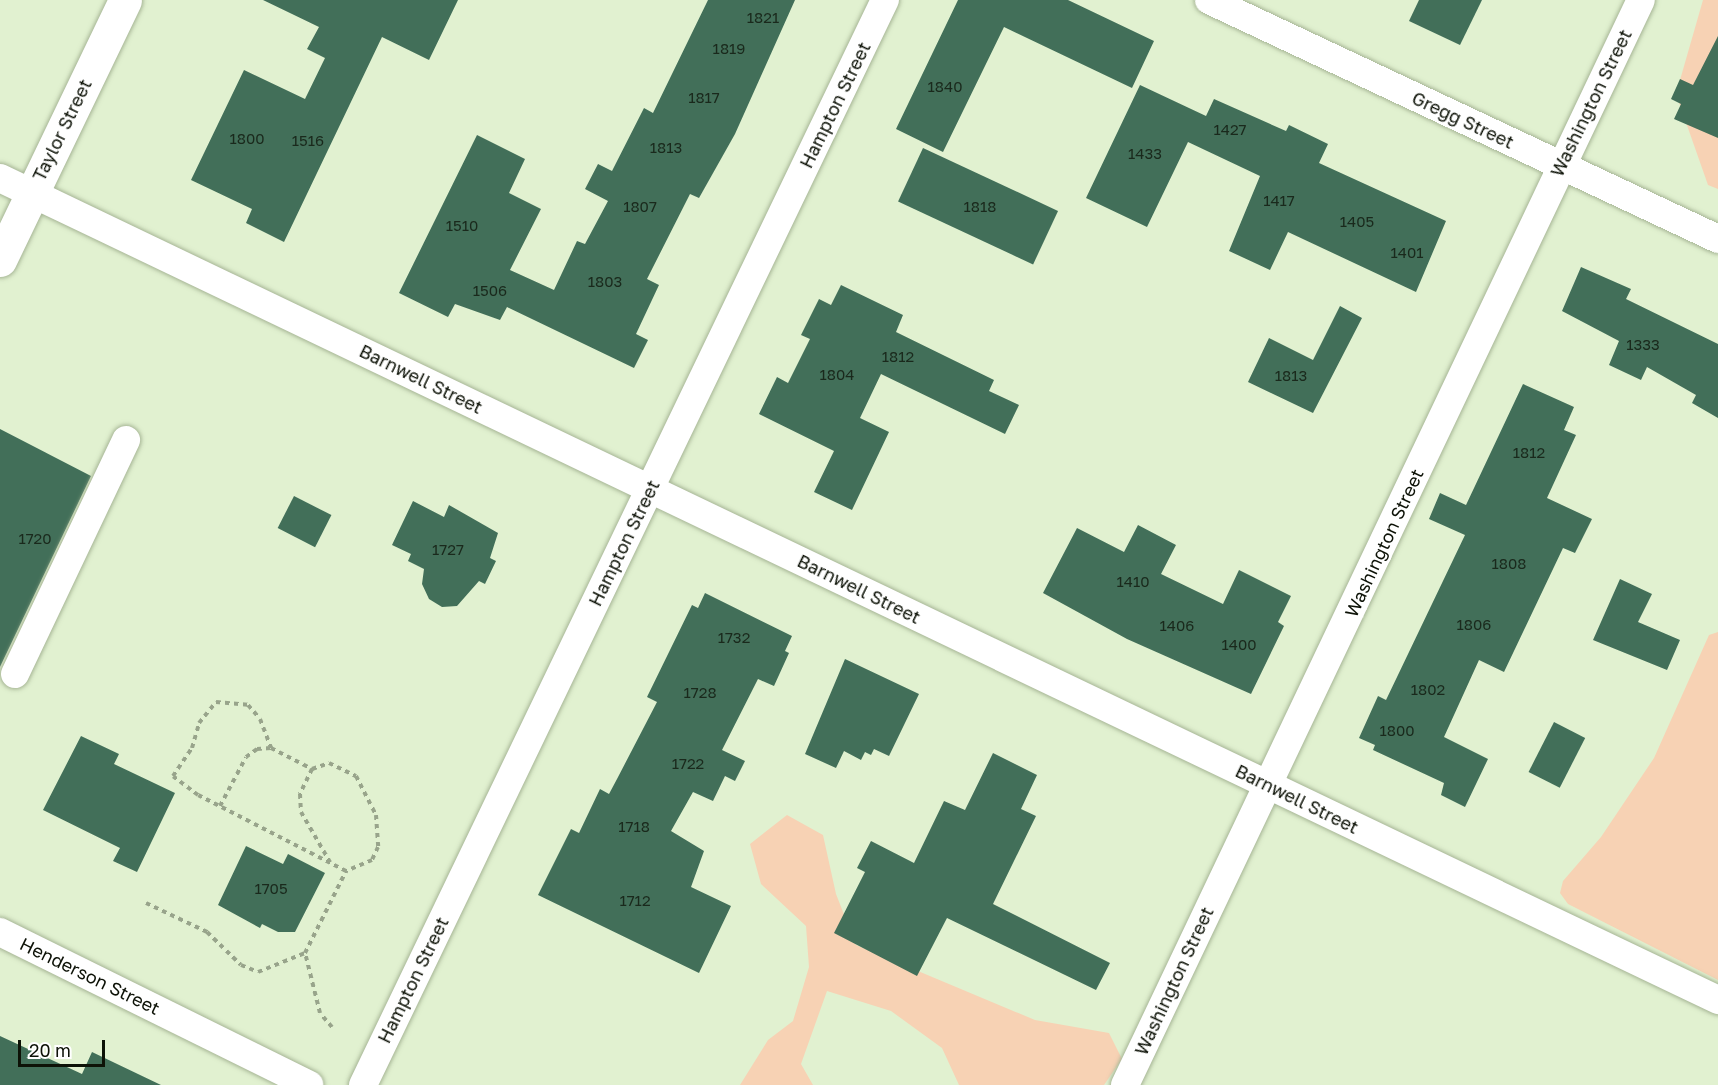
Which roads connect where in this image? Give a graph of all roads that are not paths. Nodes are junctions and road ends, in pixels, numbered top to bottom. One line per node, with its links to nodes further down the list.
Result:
1 (125, 0): 7 (main road, Taylor Street)
2 (885, 0): 11 (street, Hampton Street)
3 (1209, 0): 5 (street, Gregg Street)
4 (1641, 0): 5 (street, Washington Street)
5 (1560, 166): 8 (street, Gregg Street); 13 (street, Washington Street)
6 (0, 178): 7 (street, Barnwell Street)
7 (32, 193): 9 (main road, Taylor Street); 11 (street, Barnwell Street)
8 (1718, 239)
9 (0, 260)
10 (126, 440): 12 (street)
11 (650, 489): 13 (street, Barnwell Street); 17 (street, Hampton Street)
12 (15, 674)
13 (1266, 784): 15 (street, Barnwell Street); 18 (street, Washington Street)
14 (0, 932): 16 (street, Henderson Street)
15 (1718, 1000)
16 (309, 1085)
17 (363, 1085)
18 (1125, 1085)

